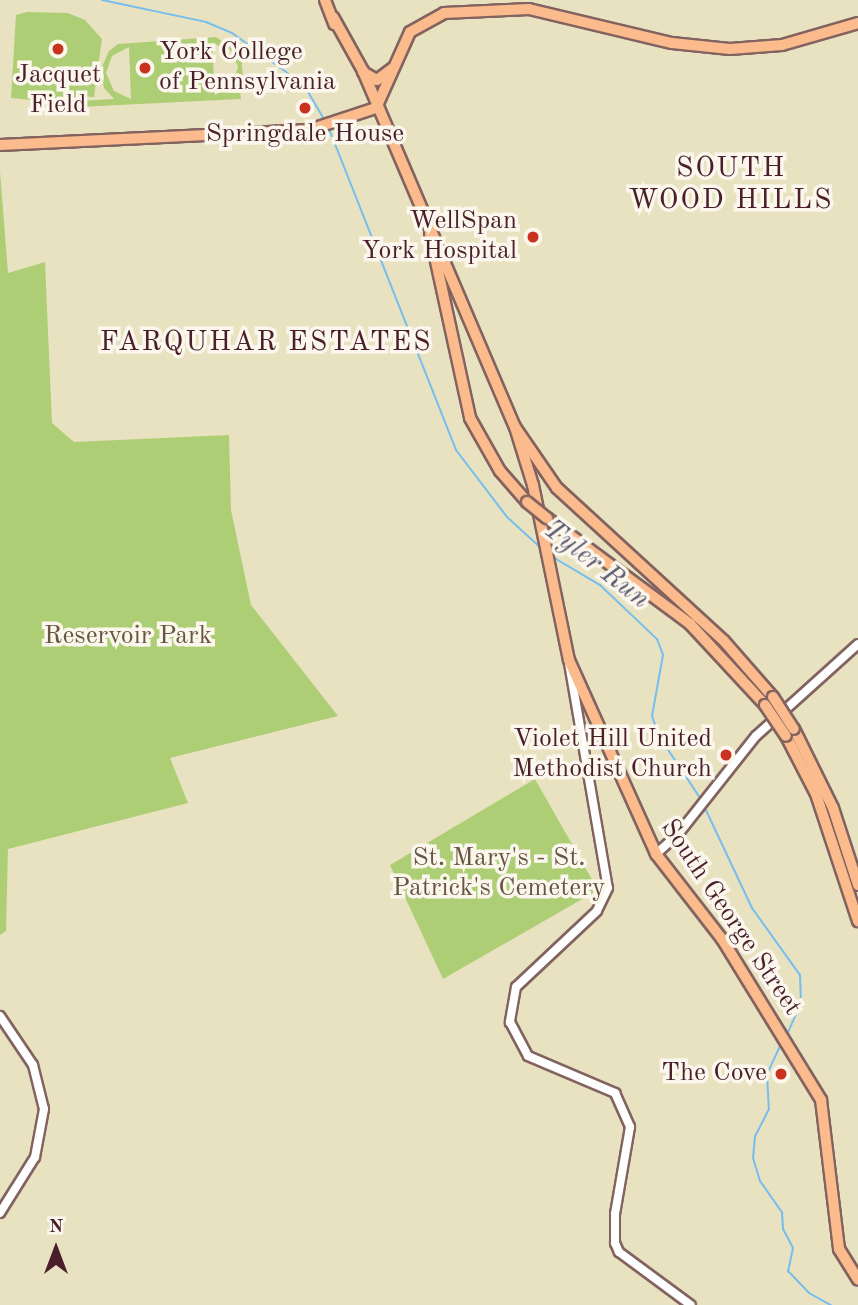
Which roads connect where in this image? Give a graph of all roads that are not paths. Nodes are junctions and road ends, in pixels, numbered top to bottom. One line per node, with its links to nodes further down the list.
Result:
1 (325, 0): 2 (main road, South George Street)
2 (333, 17): 5 (main road, South George Street); 6 (main road, South George Street)
3 (858, 23): 4 (main road)
4 (396, 65): 5 (main road); 6 (main road)
5 (363, 71): 6 (main road, South George Street)
6 (376, 108): 7 (main road); 8 (main road, South George Street)
7 (0, 145)
8 (430, 234): 9 (main road, South George Street); 12 (highway, bridge)
9 (515, 427): 11 (main road, South George Street); 12 (highway)
10 (858, 644): 14 (street)
11 (569, 660): 14 (main road, South George Street); 20 (street)
12 (769, 701): 13 (highway, bridge)
13 (790, 732): 15 (highway); 16 (highway)
14 (656, 854): 19 (main road, South George Street)
15 (858, 885)
16 (858, 921)
17 (0, 1016): 18 (street)
18 (0, 1213)
19 (858, 1280)
20 (691, 1305)

